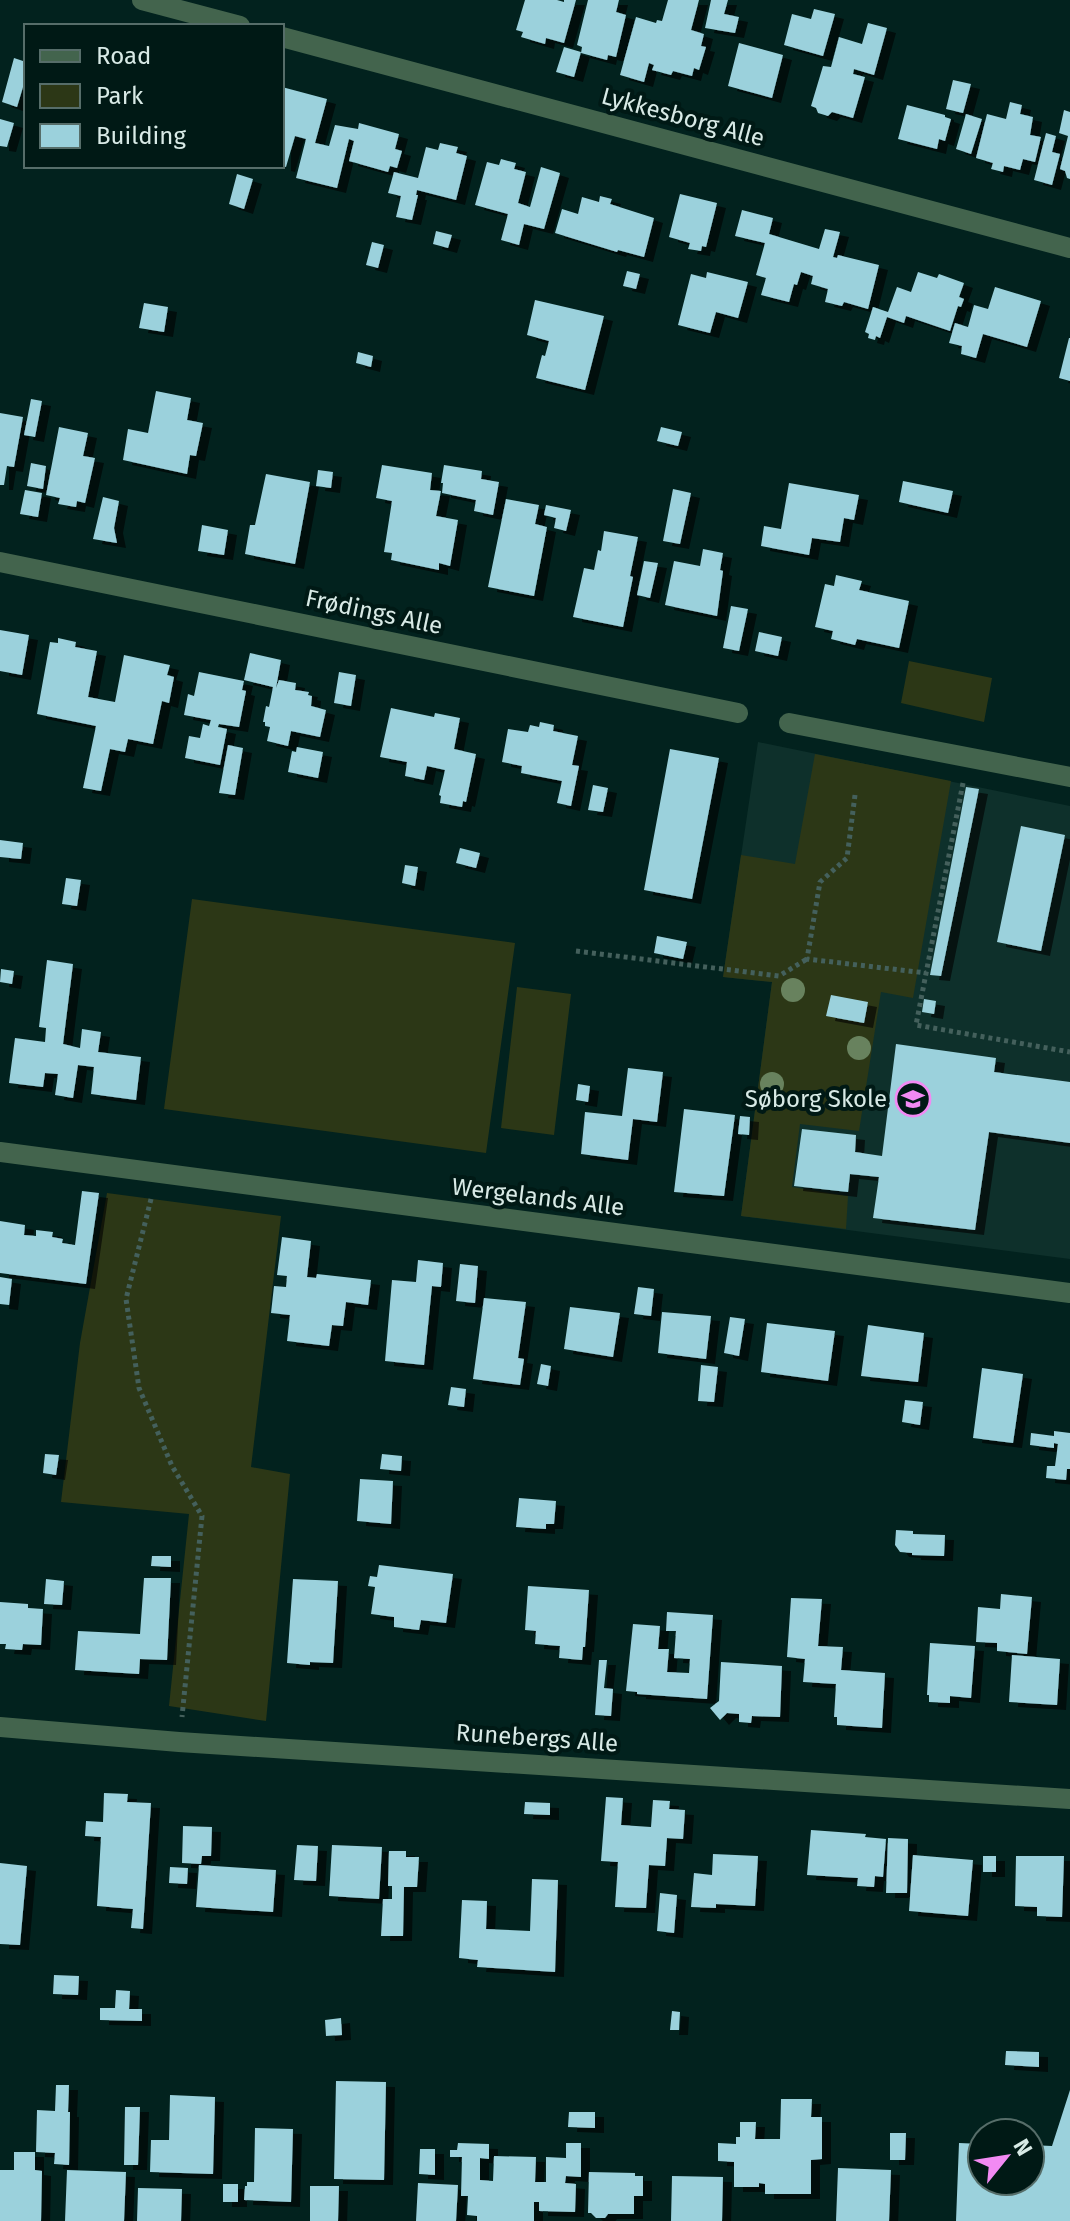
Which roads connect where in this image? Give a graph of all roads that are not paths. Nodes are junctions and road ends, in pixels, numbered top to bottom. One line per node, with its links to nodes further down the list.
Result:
1 (142, 0): 2 (street)
2 (232, 24)
3 (284, 38): 4 (street, Lykkesborg Alle)
4 (1070, 248)
5 (0, 562): 6 (street, Frødings Alle)
6 (738, 713)
7 (789, 723): 8 (street)
8 (1070, 777)
9 (0, 1152): 10 (street, Wergelands Alle)
10 (1070, 1293)
11 (0, 1727): 12 (street, Runebergs Alle)
12 (1070, 1799)

